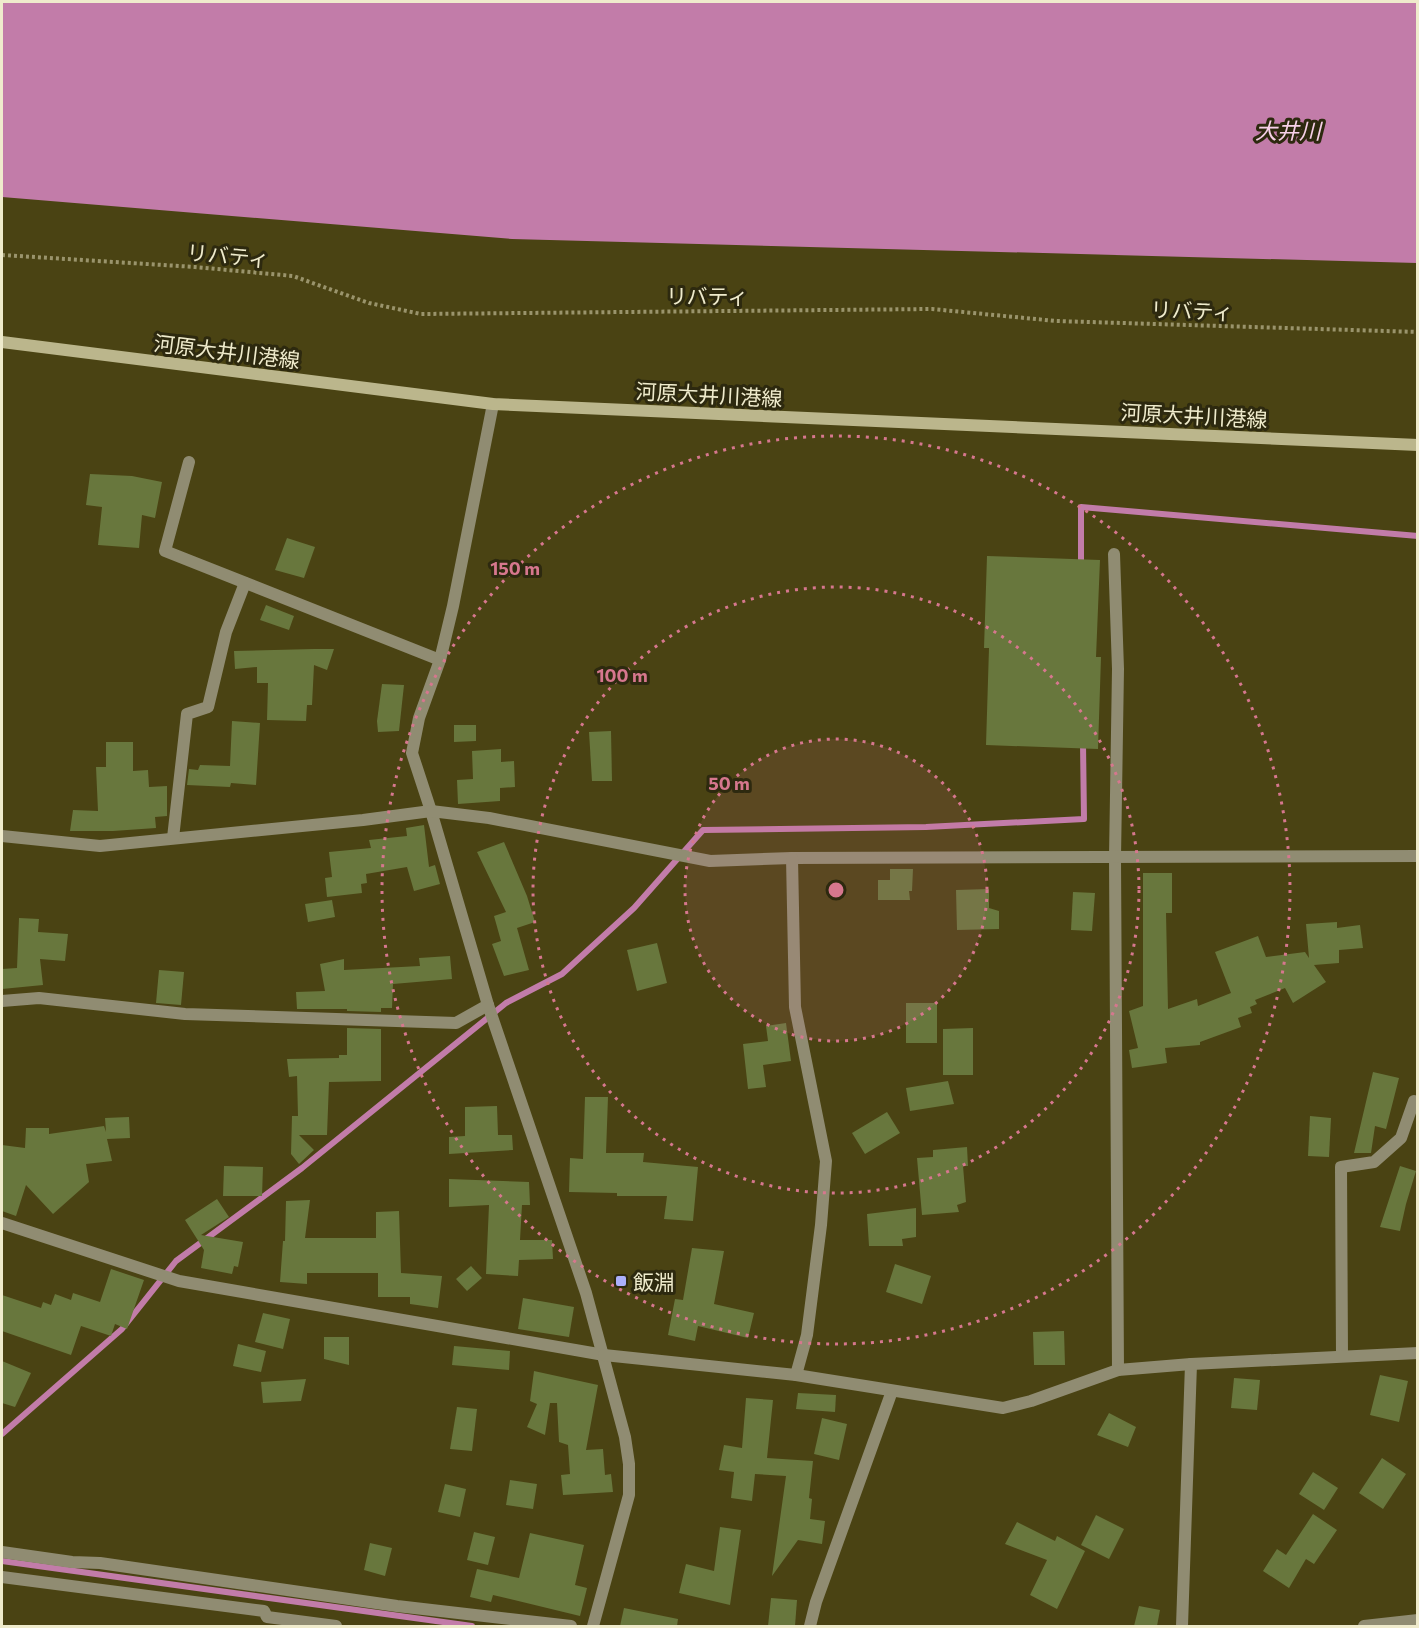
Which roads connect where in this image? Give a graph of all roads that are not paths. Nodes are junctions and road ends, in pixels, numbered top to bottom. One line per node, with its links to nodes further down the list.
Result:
1 (2, 342): 2 (main road, 河原大井川港線)
2 (493, 404): 3 (main road, 河原大井川港線); 7 (street)
3 (1418, 445)
4 (189, 462): 6 (street)
5 (1114, 554): 13 (street)
6 (245, 583): 7 (street); 10 (street)
7 (440, 660): 8 (street)
8 (431, 811): 10 (street); 12 (street); 15 (street)
9 (2, 836): 10 (street)
10 (173, 838)
11 (1418, 856): 13 (street)
12 (792, 858): 13 (street); 23 (street)
13 (1115, 858): 22 (street)
14 (2, 1000): 15 (street)
15 (488, 1007): 19 (street)
16 (1418, 1102): 20 (street)
17 (2, 1224): 19 (street)
18 (1418, 1353): 20 (street)
19 (604, 1355): 23 (street); 30 (street)
20 (1342, 1356): 21 (street)
21 (1191, 1364): 22 (street); 32 (street)
22 (1119, 1370): 24 (street)
23 (796, 1375): 24 (street)
24 (892, 1391): 31 (street)
25 (2, 1552): 29 (street)
26 (2, 1577): 28 (street)
27 (1418, 1620): 33 (street)
28 (336, 1626)
29 (571, 1626)
30 (593, 1626)
31 (810, 1626)
32 (1182, 1626)
33 (1364, 1626)

